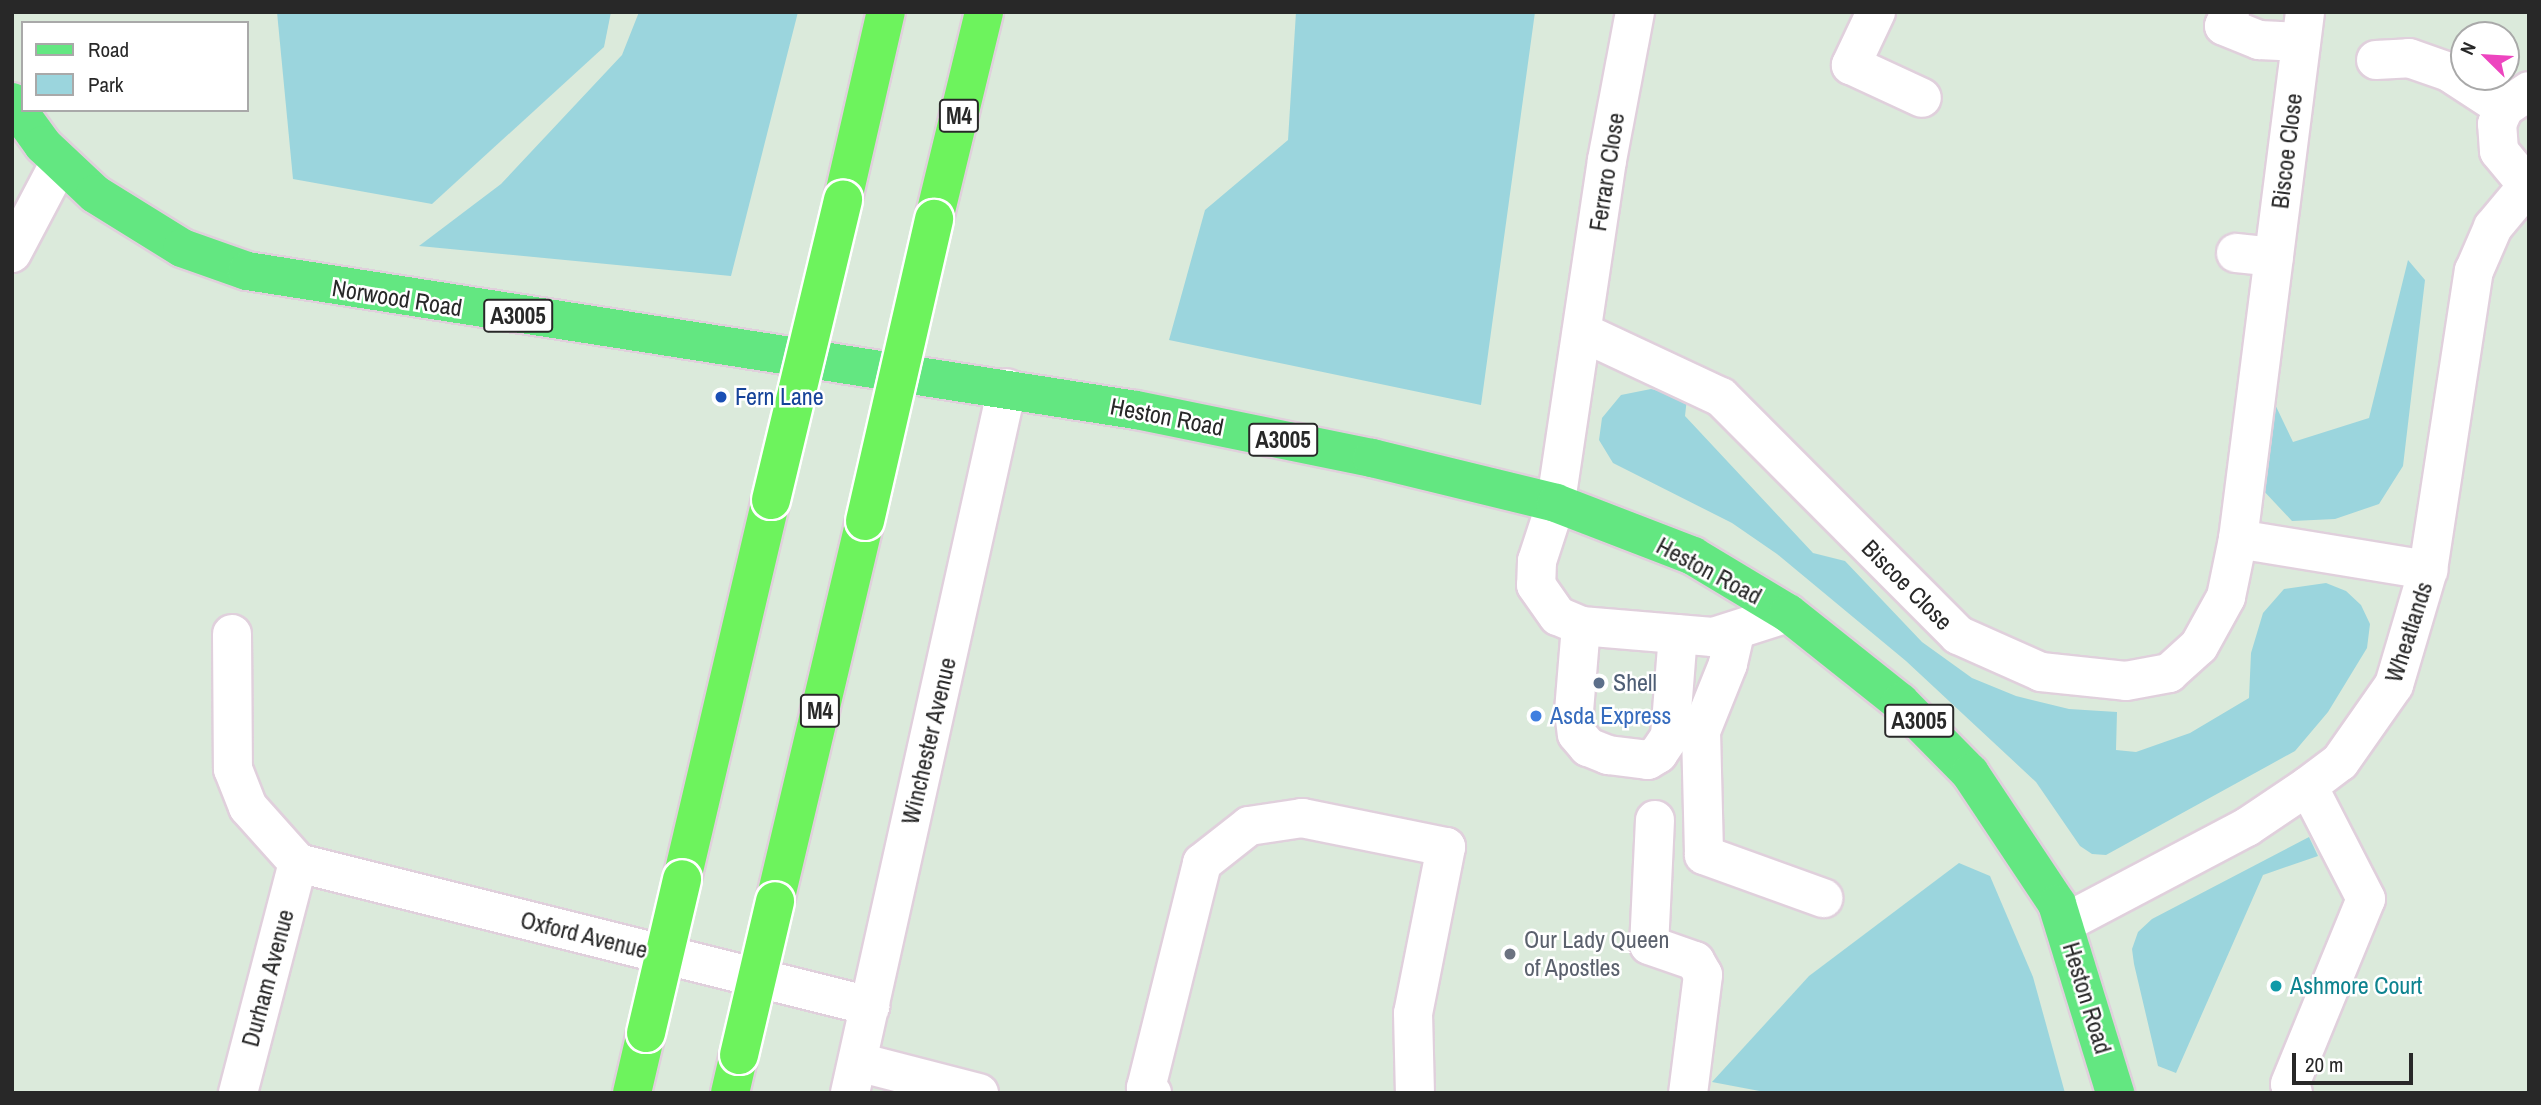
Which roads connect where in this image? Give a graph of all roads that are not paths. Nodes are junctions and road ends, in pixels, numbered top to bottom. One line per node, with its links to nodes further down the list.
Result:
1 (886, 12): 34 (highway, bridge)
2 (984, 12): 35 (highway, M4, bridge)
3 (1636, 12): 16 (street, Ferraro Close)
4 (1876, 12): 8 (street)
5 (2230, 12): 6 (street)
6 (2303, 27): 15 (street, Biscoe Close)
7 (2376, 60): 9 (street)
8 (1922, 98)
9 (2516, 99): 12 (street, Wheatlands)
10 (12, 102): 11 (main road, Norwood Road / A3005)
11 (60, 162): 13 (street); 17 (main road, Norwood Road / A3005)
12 (2528, 185): 20 (street, Wheatlands)
13 (12, 253)
14 (2236, 253): 15 (street)
15 (2274, 257): 19 (street, Biscoe Close)
16 (1582, 332): 18 (street, Ferraro Close); 19 (street, Biscoe Close)
17 (1007, 388): 18 (main road, Heston Road / A3005); 31 (street, Winchester Avenue)
18 (1556, 503): 21 (main road, Heston Road / A3005); 22 (street, Ferraro Close)
19 (2238, 539): 20 (street)
20 (2428, 570): 26 (street, Wheatlands)
21 (1788, 613): 23 (street); 30 (main road, Heston Road / A3005)
22 (1581, 626): 25 (street); 25 (street)
23 (1735, 633): 25 (street); 29 (street)
24 (232, 634): 28 (street)
25 (1678, 634)
26 (2308, 786): 30 (street, Wheatlands); 41 (street)
27 (1655, 820): 39 (street)
28 (298, 863): 31 (street, Oxford Avenue); 33 (street, Durham Avenue)
29 (1823, 898)
30 (2064, 923): 40 (main road, Heston Road / A3005)
31 (870, 1006): 32 (street, Winchester Avenue)
32 (854, 1077): 36 (street)
33 (238, 1093)
34 (632, 1093)
35 (730, 1093)
36 (979, 1093)
37 (1152, 1093): 38 (street)
38 (1415, 1093)
39 (1688, 1093)
40 (2115, 1093)
41 (2293, 1093)

